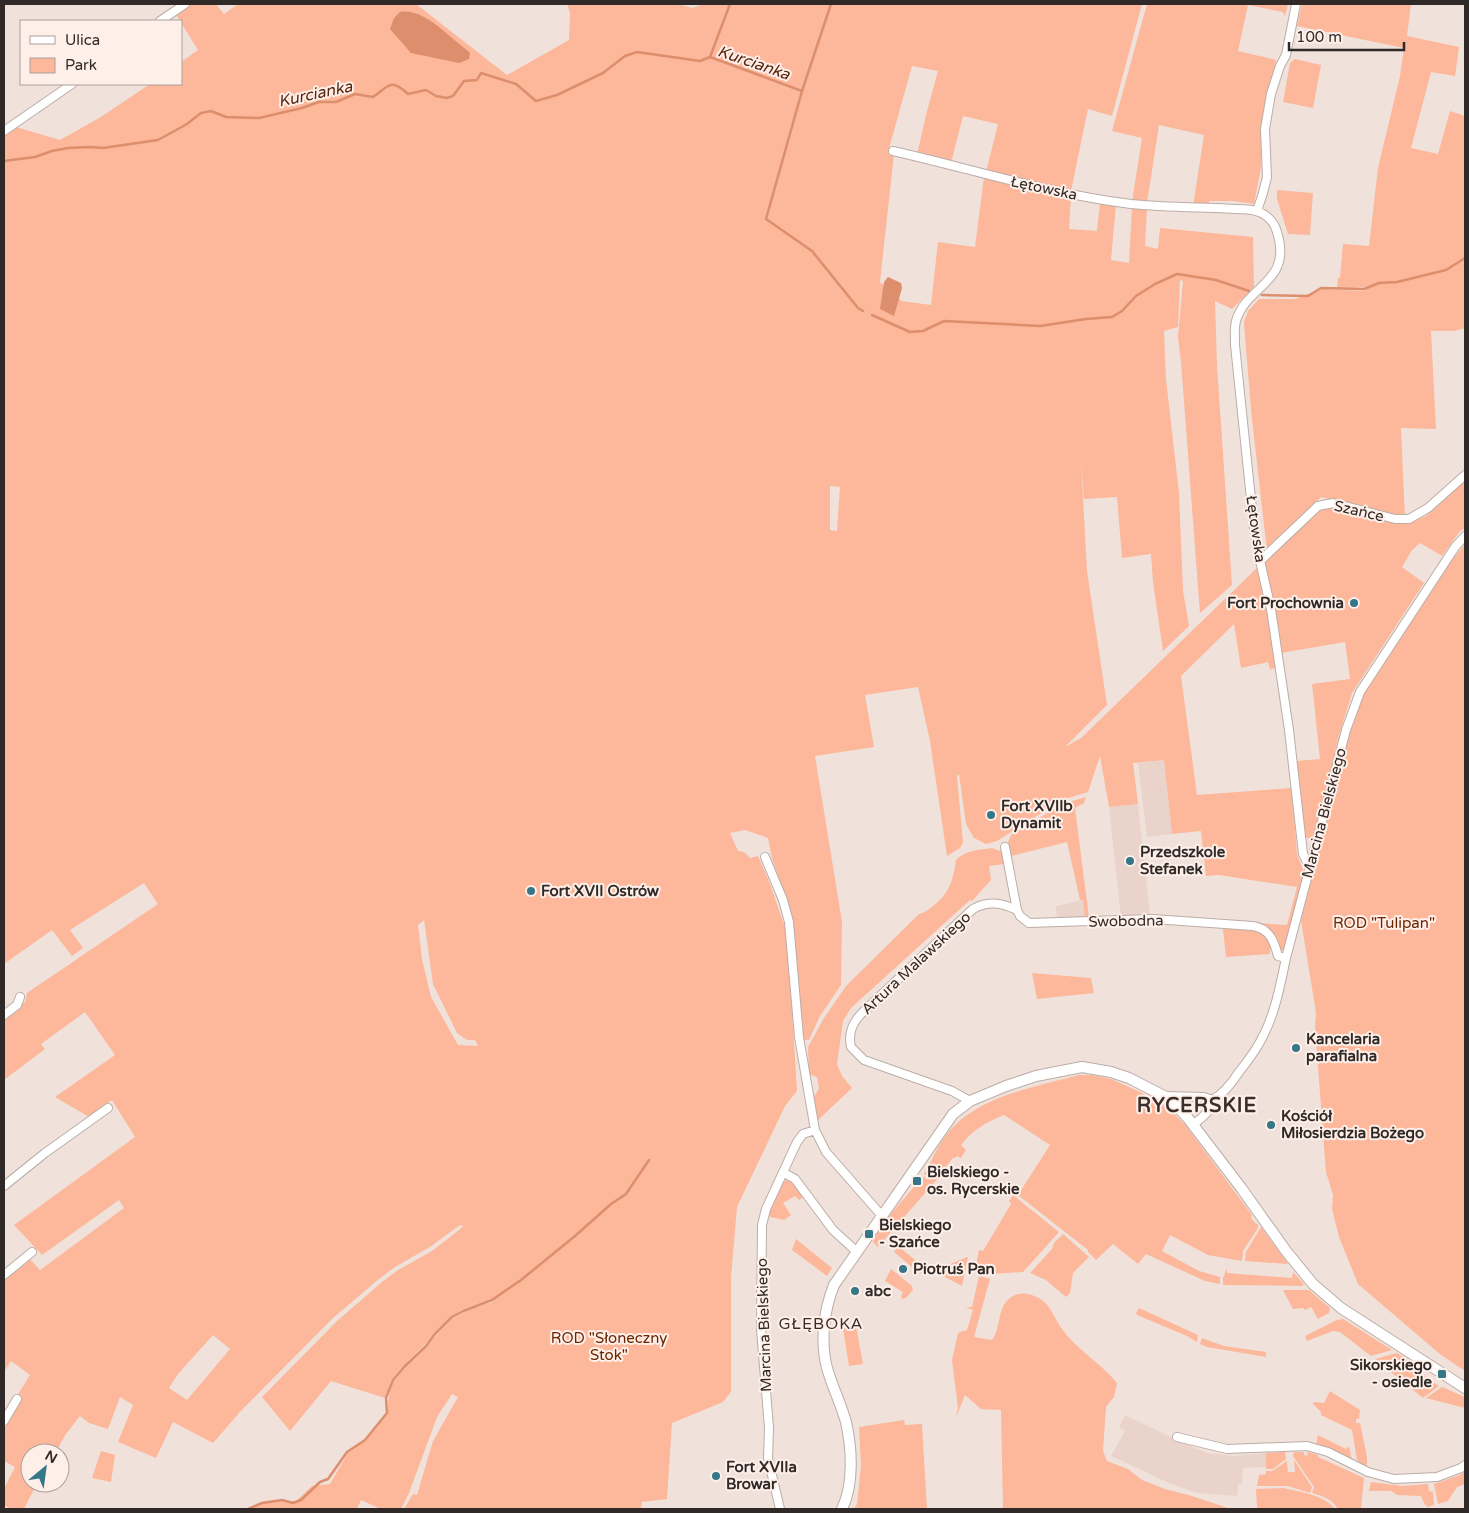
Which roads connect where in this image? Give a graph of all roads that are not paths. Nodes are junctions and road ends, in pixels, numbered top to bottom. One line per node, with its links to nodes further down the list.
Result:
1 (185, 4): 3 (street)
2 (1296, 4): 7 (street)
3 (161, 20)
4 (71, 85): 5 (street)
5 (4, 131)
6 (893, 151): 7 (street, Łętowska)
7 (1257, 211): 10 (street, Łętowska)
8 (1465, 475): 10 (street, Szańce)
9 (1465, 536): 13 (street, Marcina Bielskiego)
10 (1260, 561): 13 (street, Łętowska)
11 (1006, 847): 14 (street)
12 (765, 857): 25 (street)
13 (1310, 867): 15 (street, Marcina Bielskiego)
14 (1017, 910): 15 (street, Swobodna); 21 (street, Artura Malawskiego)
15 (1286, 958): 20 (street, Marcina Bielskiego)
16 (20, 997): 17 (street)
17 (4, 1015)
18 (1164, 1096): 19 (street); 21 (street); 23 (street)
19 (1190, 1096): 20 (street); 23 (street)
20 (1212, 1100): 24 (street, Marcina Bielskiego)
21 (970, 1101): 28 (street)
22 (108, 1108): 27 (street)
23 (1183, 1112): 24 (street)
24 (1193, 1125): 32 (street)
25 (815, 1130): 26 (street, Marcina Bielskiego); 28 (street)
26 (784, 1173): 29 (street); 37 (street, Marcina Bielskiego)
27 (4, 1186)
28 (882, 1216): 29 (street)
29 (856, 1251): 38 (street)
30 (32, 1252): 31 (street)
31 (4, 1275)
32 (1465, 1388)
33 (16, 1399): 34 (street)
34 (4, 1422)
35 (1177, 1437): 36 (street)
36 (1465, 1465)
37 (780, 1509)
38 (842, 1509)

